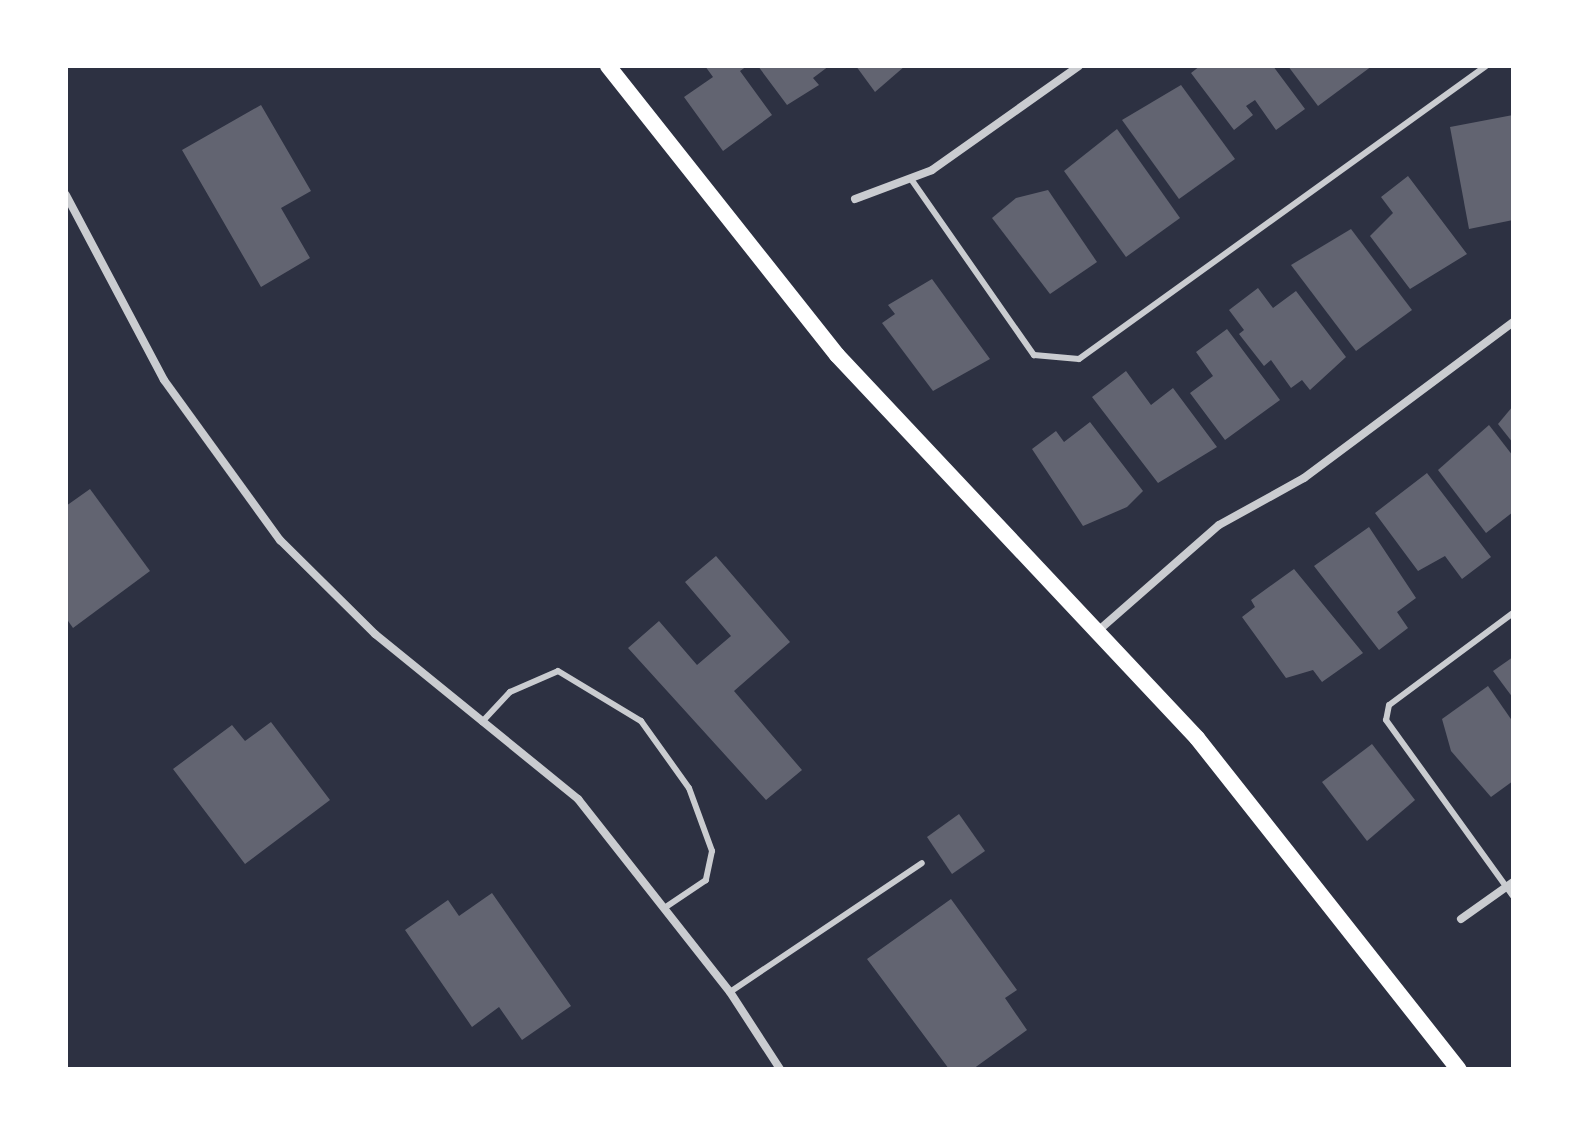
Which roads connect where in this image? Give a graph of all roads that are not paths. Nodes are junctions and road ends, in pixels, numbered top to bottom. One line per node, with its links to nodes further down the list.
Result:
1 (608, 66): 9 (main road)
2 (1079, 66): 4 (street)
3 (1486, 66): 4 (lane)
4 (911, 179): 6 (street)
5 (66, 195): 10 (street)
6 (855, 199)
7 (1513, 322): 9 (street)
8 (1513, 613): 12 (lane)
9 (1099, 630): 18 (main road)
10 (482, 722): 14 (street); 14 (lane)
11 (922, 863): 16 (lane)
12 (1510, 885): 13 (lane); 15 (street)
13 (1513, 896)
14 (666, 907): 16 (street)
15 (1461, 919)
16 (730, 992): 17 (street)
17 (780, 1069)
18 (1458, 1069)

